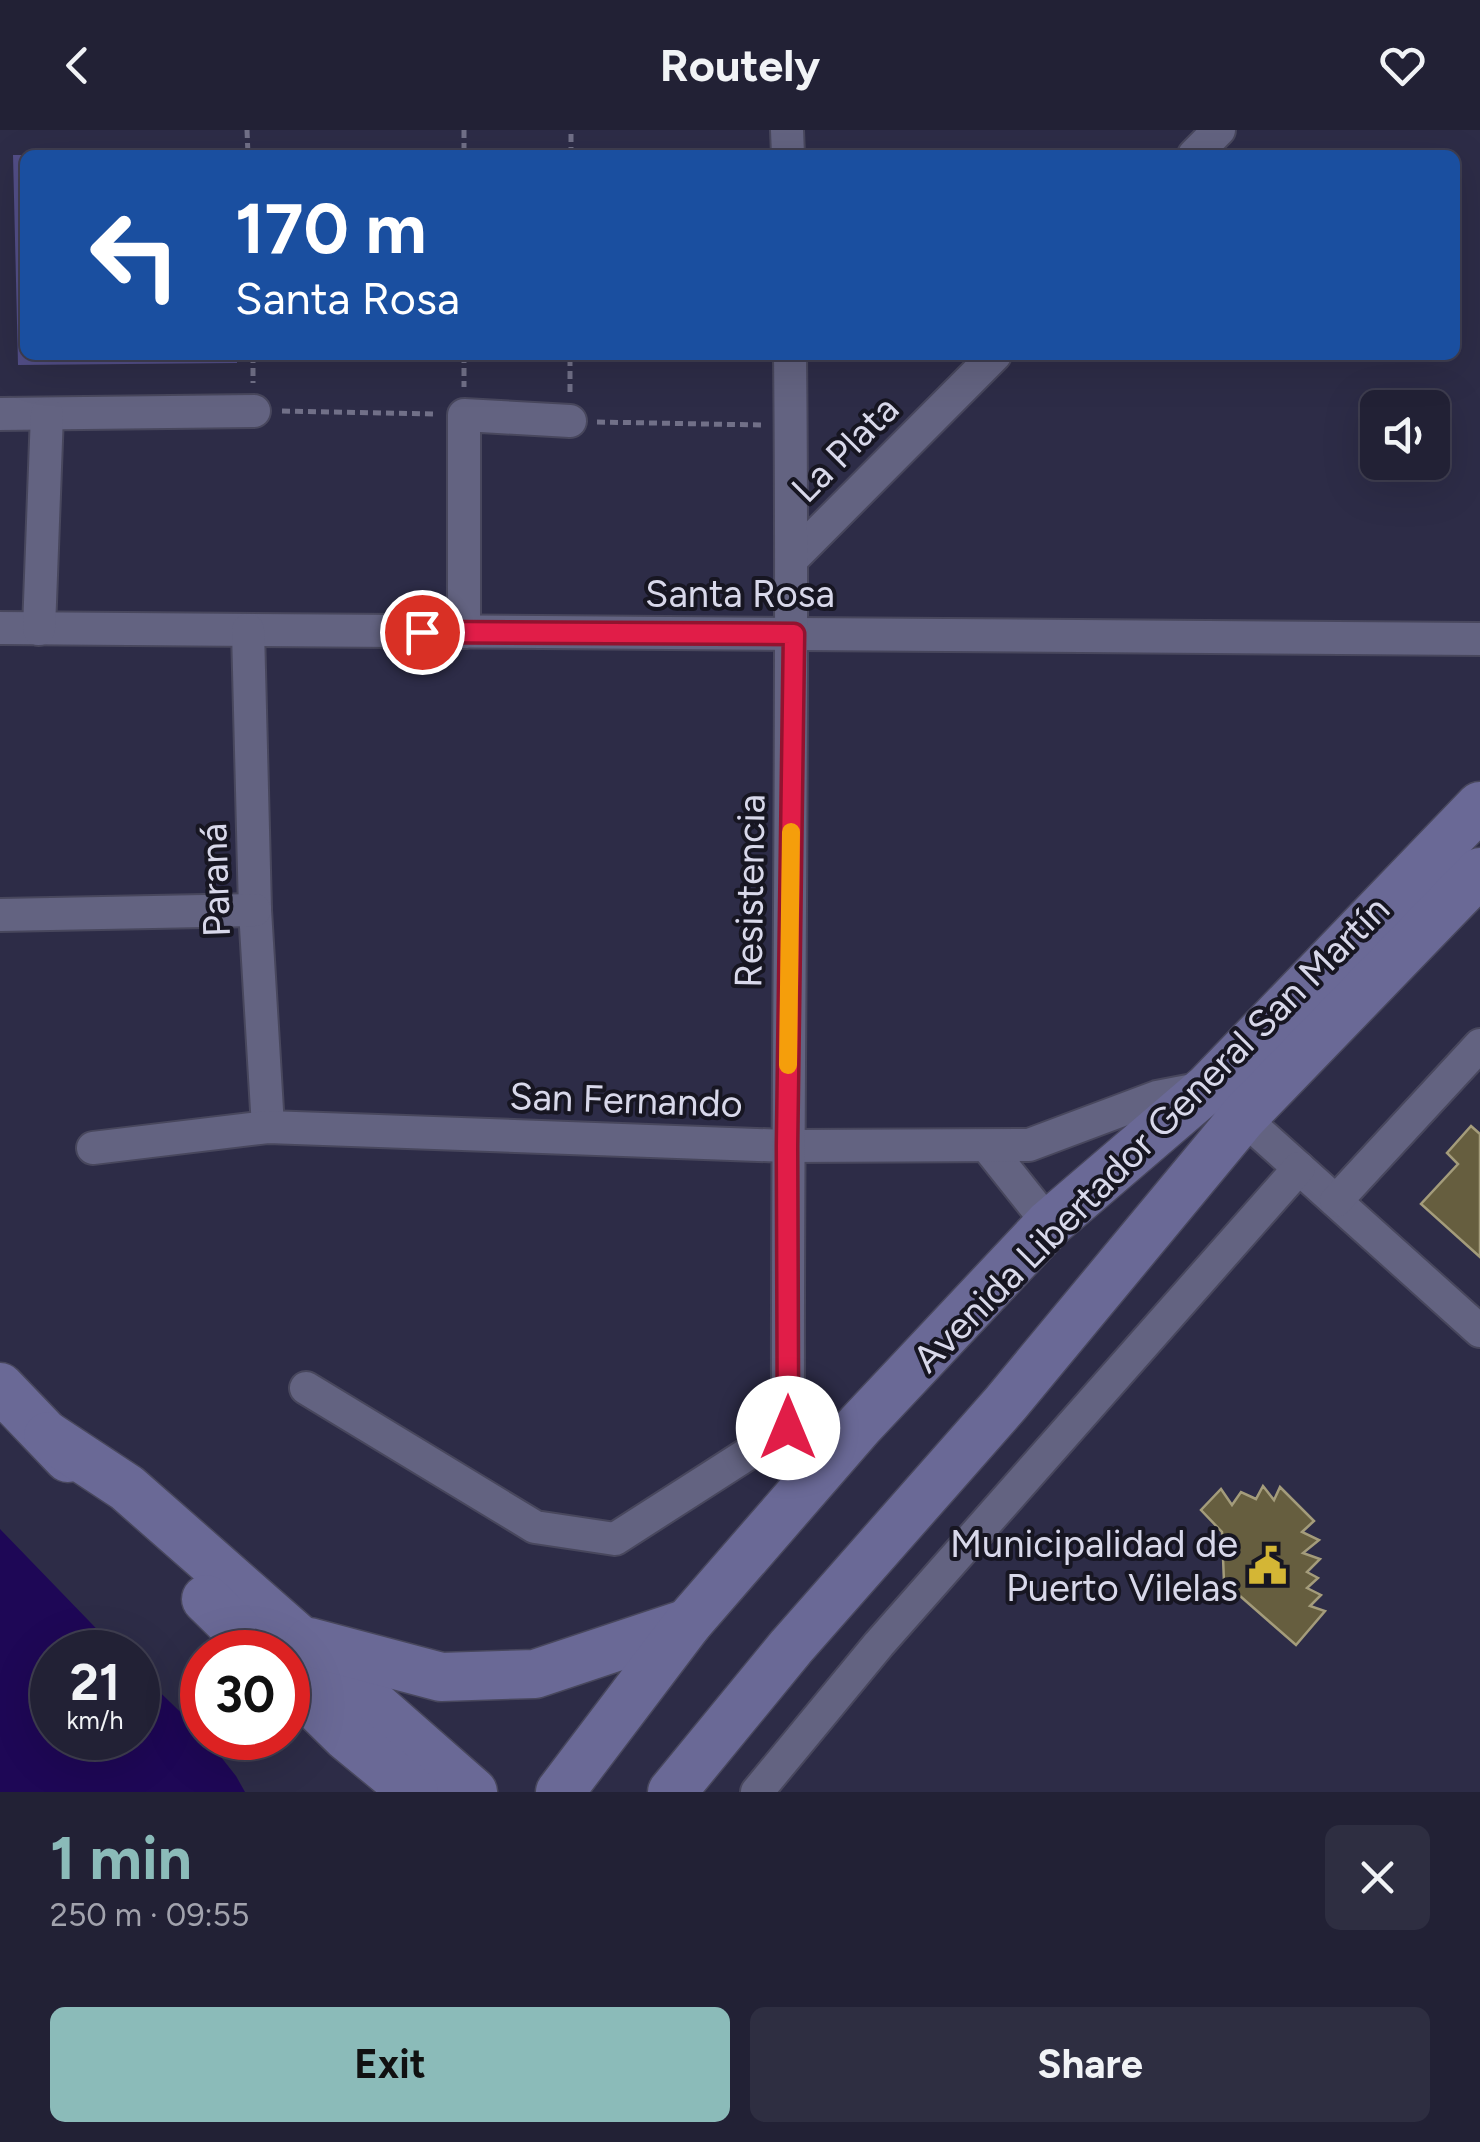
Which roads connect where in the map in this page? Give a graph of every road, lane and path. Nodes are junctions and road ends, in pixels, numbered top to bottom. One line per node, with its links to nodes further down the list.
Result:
1 (1219, 130): 2 (street)
2 (1199, 150)
3 (790, 360): 10 (street, Resistencia)
4 (990, 360): 11 (street, La Plata)
5 (254, 411): 7 (street); 8 (path)
6 (0, 414): 7 (street)
7 (47, 414): 13 (street)
8 (464, 414): 9 (street); 15 (street)
9 (570, 421): 10 (path)
10 (791, 426): 11 (street, Resistencia)
11 (794, 557): 16 (street, Resistencia)
12 (0, 628): 13 (street, Santa Rosa)
13 (39, 629): 14 (street, Santa Rosa)
14 (248, 630): 15 (street, Santa Rosa); 20 (street, Paraná)
15 (464, 632): 16 (street, Santa Rosa)
16 (794, 634): 17 (street, Santa Rosa); 25 (street, Resistencia)
17 (1480, 640)
18 (1480, 806): 23 (main road, Avenida Libertador General San Martín)
19 (1480, 872): 23 (main road, Avenida Libertador General San Martín)
20 (255, 910): 21 (street); 24 (street, Paraná)
21 (0, 915)
22 (1480, 1045): 29 (street)
23 (1226, 1102): 26 (street, San Fernando); 28 (street); 30 (main road, Avenida Libertador General San Martín); 44 (main road, Avenida Libertador General San Martín)
24 (268, 1127): 25 (street, San Fernando); 27 (street, San Fernando)
25 (787, 1146): 26 (street, San Fernando); 33 (street, Resistencia)
26 (987, 1146): 30 (street)
27 (93, 1148)
28 (1299, 1168): 29 (street); 45 (street)
29 (1336, 1201): 31 (street)
30 (1049, 1224): 34 (main road, Avenida Libertador General San Martín)
31 (1480, 1331)
32 (0, 1387): 35 (main road)
33 (306, 1388)
34 (688, 1623): 36 (main road); 43 (main road, Avenida Libertador General San Martín)
35 (257, 1630)
36 (310, 1660)
37 (310, 1676): 42 (main road)
38 (310, 1692): 39 (main road)
39 (346, 1736): 40 (main road); 41 (main road)
40 (367, 1792)
41 (414, 1792)
42 (474, 1792)
43 (560, 1792)
44 (672, 1792)
45 (757, 1792)

